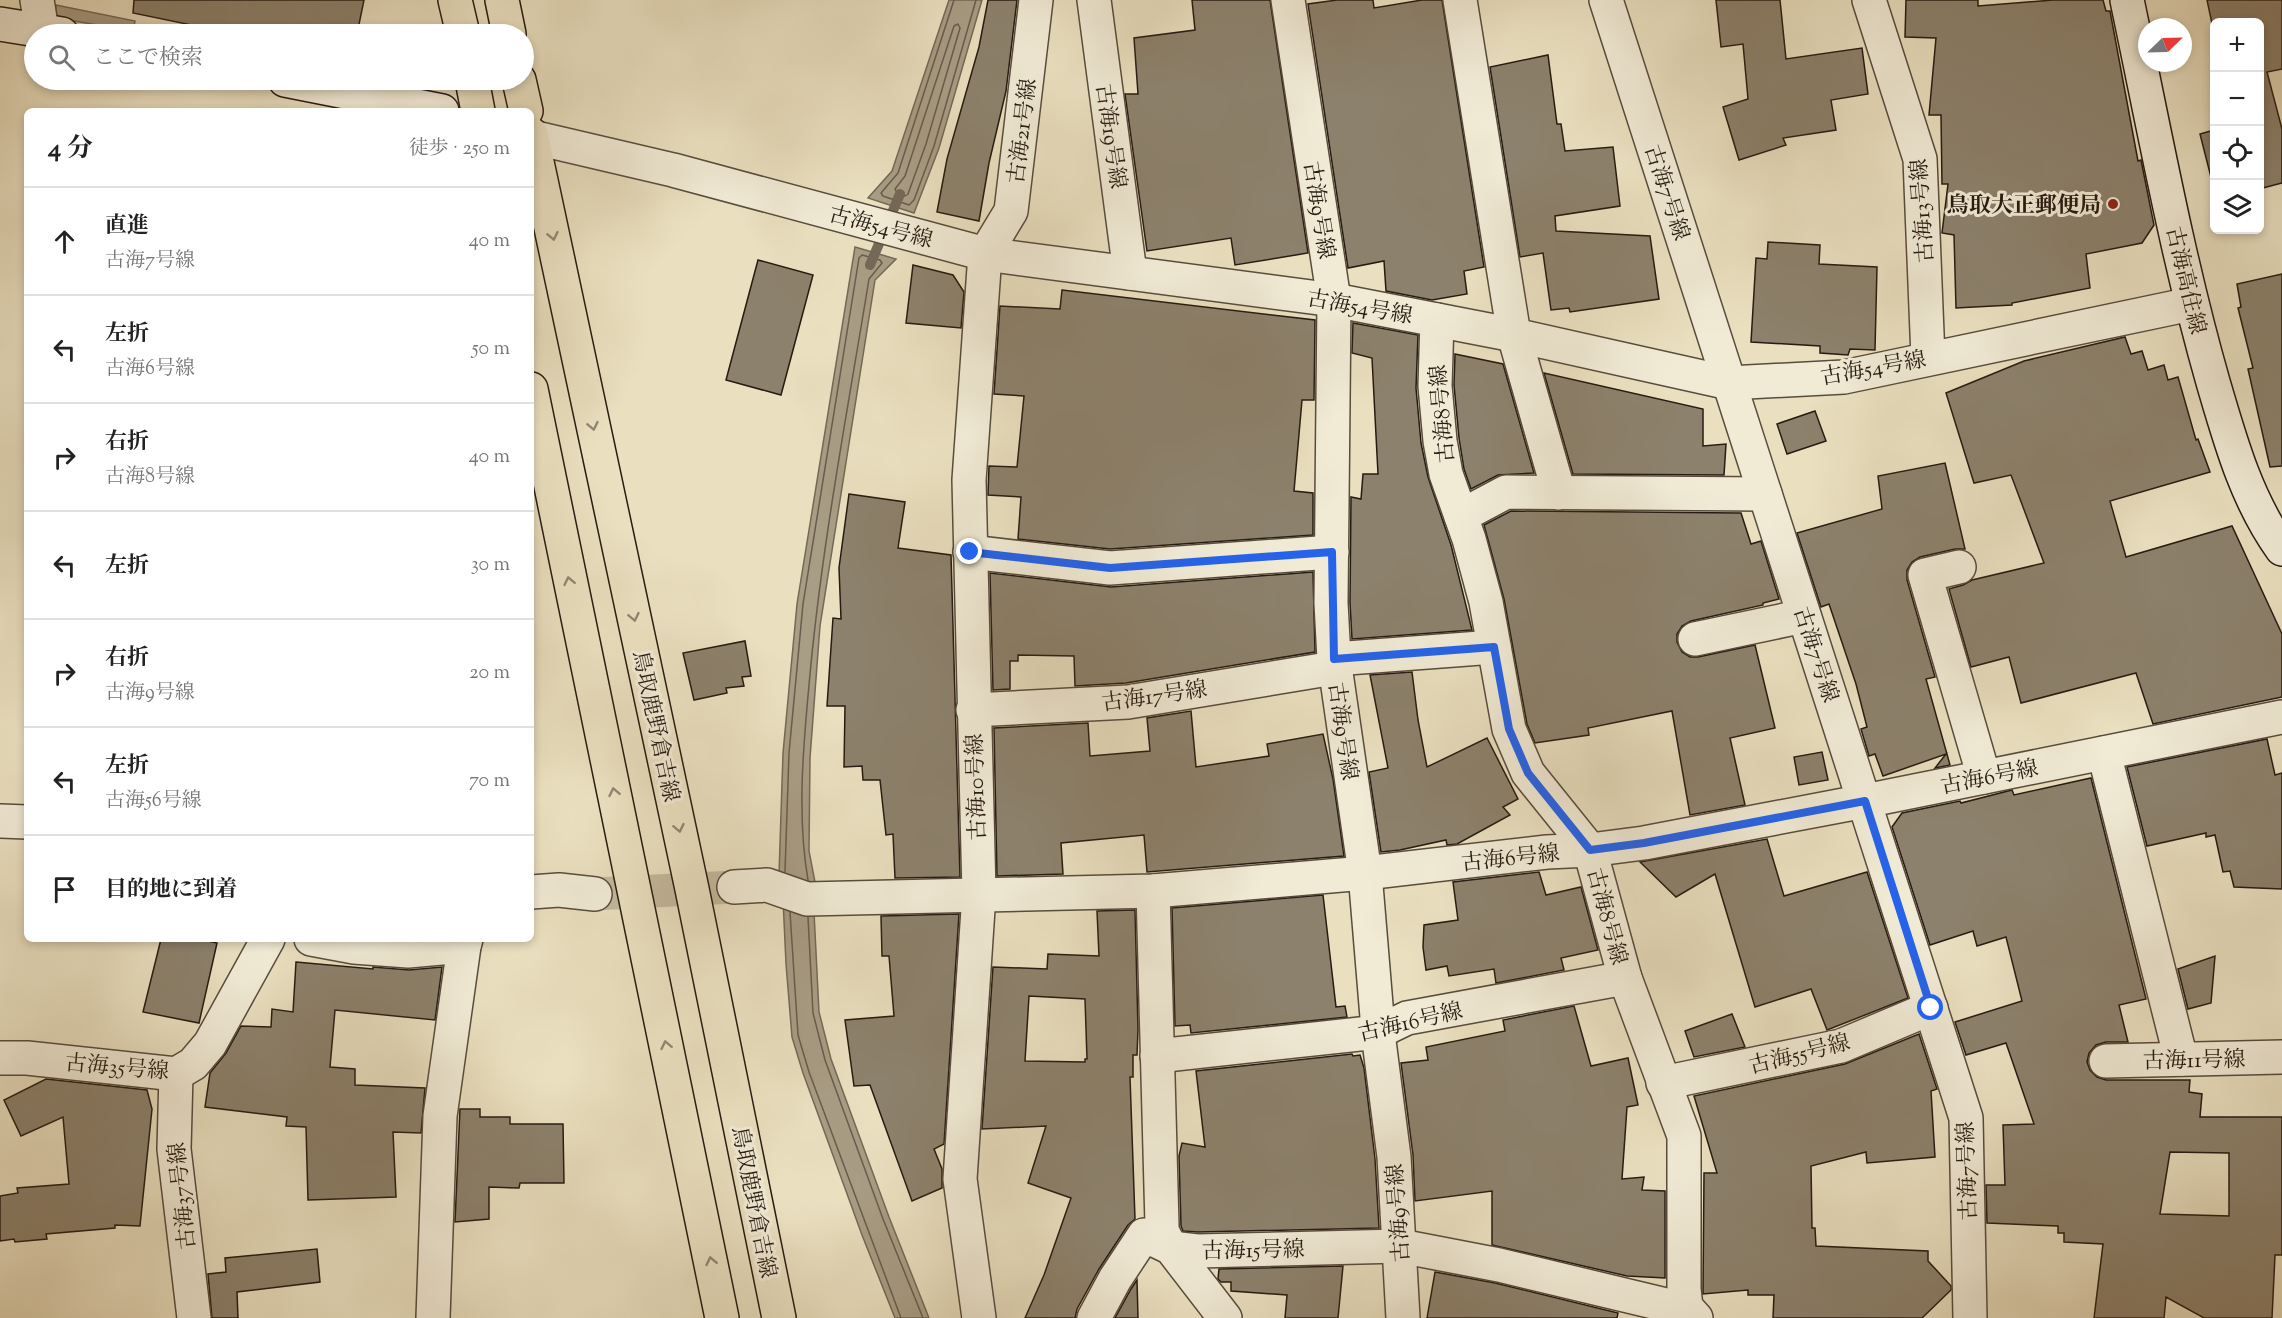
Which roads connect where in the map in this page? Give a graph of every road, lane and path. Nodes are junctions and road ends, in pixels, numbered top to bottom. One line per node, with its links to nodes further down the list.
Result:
1 (455, 0): 12 (main road)
2 (502, 0): 13 (main road)
3 (1036, 0): 22 (street, 古海21号線)
4 (1094, 0): 23 (street, 古海19号線)
5 (1288, 0): 24 (street, 古海9号線)
6 (1460, 0): 27 (street)
7 (1606, 0): 29 (street, 古海7号線)
8 (1869, 0): 28 (street, 古海13号線)
9 (2127, 0): 25 (street, 古海高住線)
10 (47, 22): 11 (street)
11 (0, 24)
12 (461, 24)
13 (508, 24)
14 (336, 90): 17 (street)
15 (474, 90): 18 (main road)
16 (521, 90): 19 (main road)
17 (427, 108)
18 (477, 108)
19 (525, 108)
20 (534, 137): 22 (street, 古海54号線)
21 (534, 150): 75 (main road, 鳥取鹿野倉吉線, one-way to 75)
22 (985, 254): 23 (street, 古海54号線); 36 (street, 古海10号線)
23 (1130, 273): 24 (street, 古海54号線)
24 (1334, 300): 26 (street, 古海54号線); 37 (street, 古海9号線)
25 (2191, 304): 28 (street, 古海54号線); 35 (street, 古海高住線)
26 (1437, 320): 27 (street, 古海54号線); 34 (street, 古海8号線)
27 (1514, 335): 29 (street, 古海54号線); 32 (street)
28 (1928, 358): 29 (street, 古海54号線)
29 (1729, 383): 33 (street, 古海7号線)
30 (534, 421): 31 (main road)
31 (539, 474): 74 (main road, one-way to 31)
32 (1559, 493): 33 (street); 34 (street)
33 (1765, 494): 39 (street, 古海7号線)
34 (1461, 516): 41 (street, 古海8号線)
35 (2282, 549)
36 (970, 552): 37 (street); 43 (street, 古海10号線)
37 (1332, 552): 42 (street, 古海9号線)
38 (1959, 567): 46 (street)
39 (1804, 616): 40 (street); 47 (street, 古海7号線)
40 (1695, 639)
41 (1494, 647): 42 (street, 古海17号線); 50 (street, 古海8号線)
42 (1334, 663): 43 (street, 古海17号線); 51 (street, 古海9号線)
43 (973, 710): 56 (street, 古海10号線)
44 (2282, 717): 45 (street, 古海6号線)
45 (2104, 753): 46 (street, 古海6号線); 66 (street)
46 (1984, 777): 47 (street, 古海6号線)
47 (1865, 801): 50 (street, 古海6号線); 61 (street, 古海7号線)
48 (0, 821): 49 (street)
49 (24, 822)
50 (1590, 850): 51 (street, 古海6号線); 60 (street, 古海8号線)
51 (1365, 873): 53 (street, 古海6号線); 62 (street, 古海9号線)
52 (734, 888): 56 (street, 古海6号線)
53 (1153, 891): 56 (street, 古海6号線); 63 (street, 古海15号線)
54 (534, 892): 55 (street)
55 (595, 894)
56 (979, 894): 76 (street, 古海10号線)
57 (266, 942): 68 (street, 古海35号線)
58 (327, 942): 59 (street)
59 (465, 943): 73 (street)
60 (1625, 978): 62 (street, 古海16号線); 69 (street, 古海8号線)
61 (1931, 1008): 69 (street, 古海55号線); 82 (street, 古海7号線)
62 (1378, 1032): 63 (street, 古海16号線); 70 (street, 古海9号線)
63 (1157, 1056): 71 (street, 古海15号線)
64 (2282, 1057): 66 (street, 古海11号線)
65 (0, 1058): 68 (street, 古海35号線)
66 (2181, 1059): 67 (street, 古海11号線)
67 (2106, 1061)
68 (176, 1074): 72 (street, 古海37号線)
69 (1663, 1083): 81 (street, 古海8号線)
70 (1401, 1246): 71 (street, 古海15号線); 79 (street, 古海9号線); 80 (street, 古海15号線)
71 (1171, 1248): 77 (street); 78 (street)
72 (194, 1318)
73 (433, 1318)
74 (722, 1318)
75 (779, 1318)
76 (979, 1318)
77 (1094, 1318)
78 (1225, 1318)
79 (1403, 1318)
80 (1683, 1318)
81 (1696, 1318)
82 (1970, 1318)

